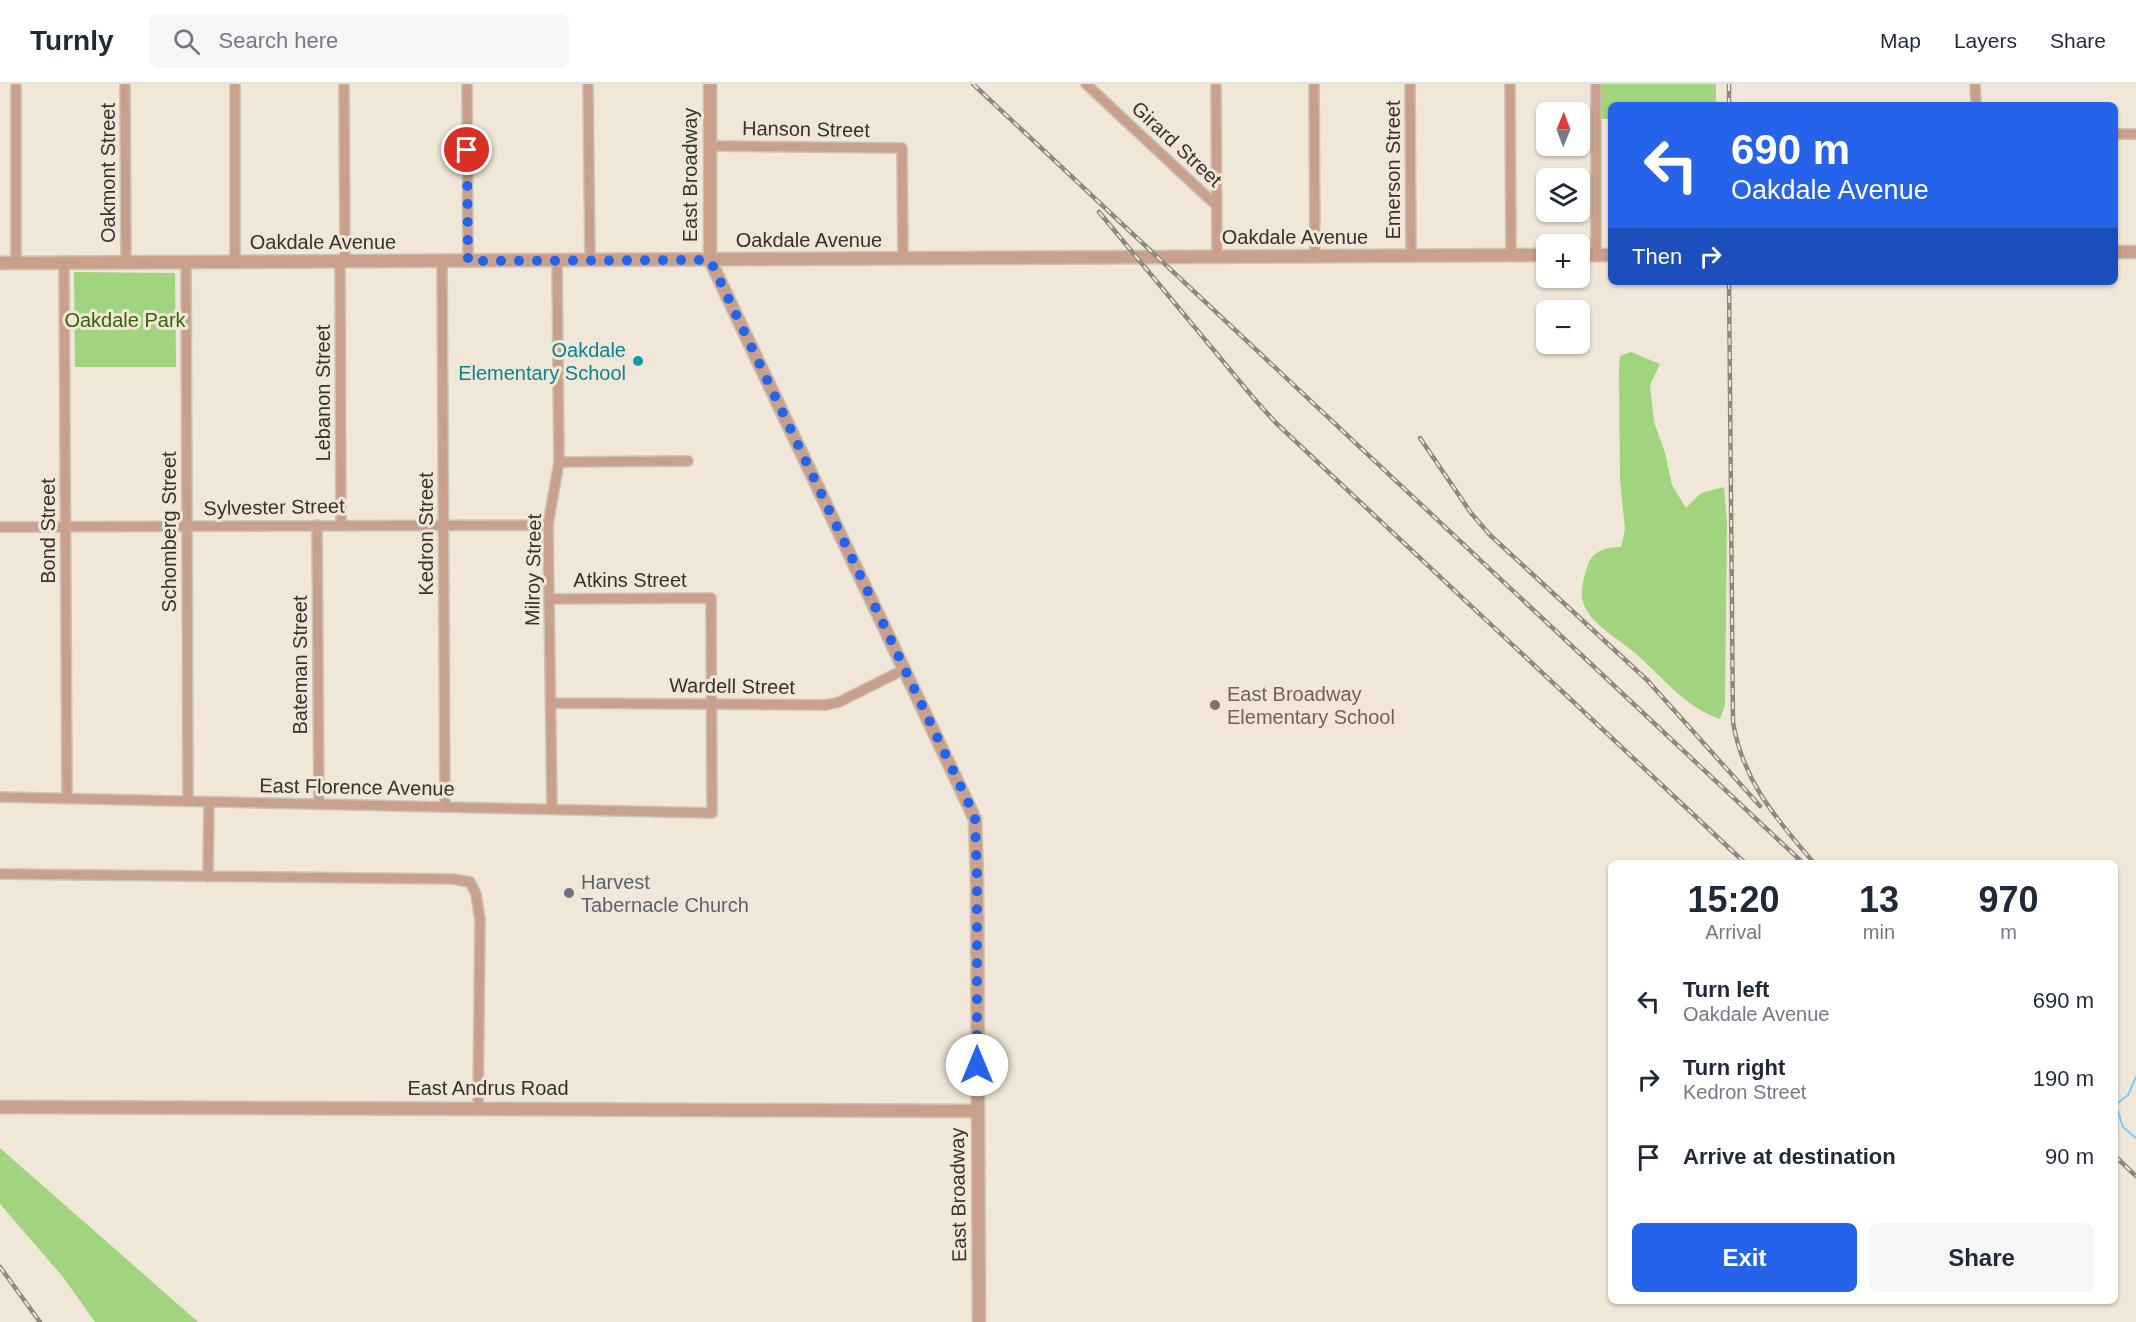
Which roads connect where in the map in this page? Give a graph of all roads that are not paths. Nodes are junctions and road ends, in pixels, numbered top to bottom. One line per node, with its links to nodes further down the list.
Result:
1 (15, 84): 41 (street)
2 (125, 84): 37 (street, Oakmont Street)
3 (235, 84): 39 (street)
4 (344, 84): 34 (street, Lebanon Street)
5 (467, 84): 36 (street)
6 (588, 84): 32 (street)
7 (710, 84): 18 (street, East Broadway)
8 (1086, 84): 19 (street, Girard Street)
9 (1216, 84): 19 (street)
10 (1314, 84): 27 (street)
11 (1410, 84): 28 (street, Emerson Street)
12 (1510, 84): 22 (street)
13 (1596, 84): 25 (street)
14 (1976, 84): 15 (street)
15 (1976, 102)
16 (2118, 134): 17 (street)
17 (2136, 134)
18 (710, 146): 30 (street, Hanson Street); 33 (street, East Broadway)
19 (1217, 206): 29 (street)
20 (2118, 252): 21 (street)
21 (2136, 252)
22 (1510, 255): 23 (street, Oakdale Avenue); 28 (street, Oakdale Avenue)
23 (1536, 255)
24 (1590, 255): 25 (street)
25 (1596, 255): 26 (street)
26 (1608, 255)
27 (1315, 256): 28 (street, Oakdale Avenue); 29 (street, Oakdale Avenue)
28 (1411, 256)
29 (1217, 257): 30 (street, Oakdale Avenue)
30 (903, 258): 33 (street, Oakdale Avenue)
31 (557, 260): 32 (street, Oakdale Avenue); 36 (street, Oakdale Avenue); 44 (street, Milroy Street)
32 (590, 260): 33 (street, Oakdale Avenue)
33 (710, 260): 53 (street, East Broadway)
34 (343, 261): 35 (street, Oakdale Avenue); 39 (street, Oakdale Avenue); 47 (street, Lebanon Street)
35 (442, 261): 36 (street, Oakdale Avenue); 45 (street, Kedron Street)
36 (468, 261)
37 (126, 262): 38 (street, Oakdale Avenue); 42 (street, Oakdale Avenue)
38 (186, 262): 39 (street, Oakdale Avenue); 49 (street, Schomberg Street)
39 (235, 262)
40 (0, 263): 41 (street, Oakdale Avenue)
41 (16, 263): 42 (street, Oakdale Avenue)
42 (64, 263): 51 (street, Bond Street)
43 (688, 461): 44 (street)
44 (560, 462): 48 (street, Milroy Street)
45 (444, 524): 47 (street, Sylvester Street); 48 (street, Sylvester Street); 61 (street, Kedron Street)
46 (318, 525): 47 (street, Sylvester Street); 49 (street, Sylvester Street); 60 (street, Bateman Street)
47 (341, 525)
48 (548, 525): 52 (street, Milroy Street)
49 (187, 526): 51 (street, Sylvester Street); 58 (street, Schomberg Street)
50 (0, 527): 51 (street, Sylvester Street)
51 (66, 527): 57 (street, Bond Street)
52 (549, 599): 54 (street, Milroy Street); 55 (street, Atkins Street)
53 (905, 669): 55 (street, Wardell Street); 67 (street, East Broadway)
54 (551, 703): 55 (street, Wardell Street); 62 (street, Milroy Street)
55 (712, 703): 62 (street, East Florence Avenue)
56 (0, 797): 57 (street, East Florence Avenue)
57 (67, 798): 58 (street, East Florence Avenue)
58 (188, 801): 59 (street, East Florence Avenue)
59 (209, 802): 60 (street, East Florence Avenue); 64 (street)
60 (319, 804): 61 (street, East Florence Avenue)
61 (445, 807): 62 (street, East Florence Avenue)
62 (552, 809)
63 (0, 874): 64 (street)
64 (208, 877): 66 (street)
65 (0, 1107): 66 (street, East Andrus Road)
66 (478, 1108): 67 (street, East Andrus Road)
67 (977, 1112): 68 (street, East Broadway)
68 (979, 1322)

